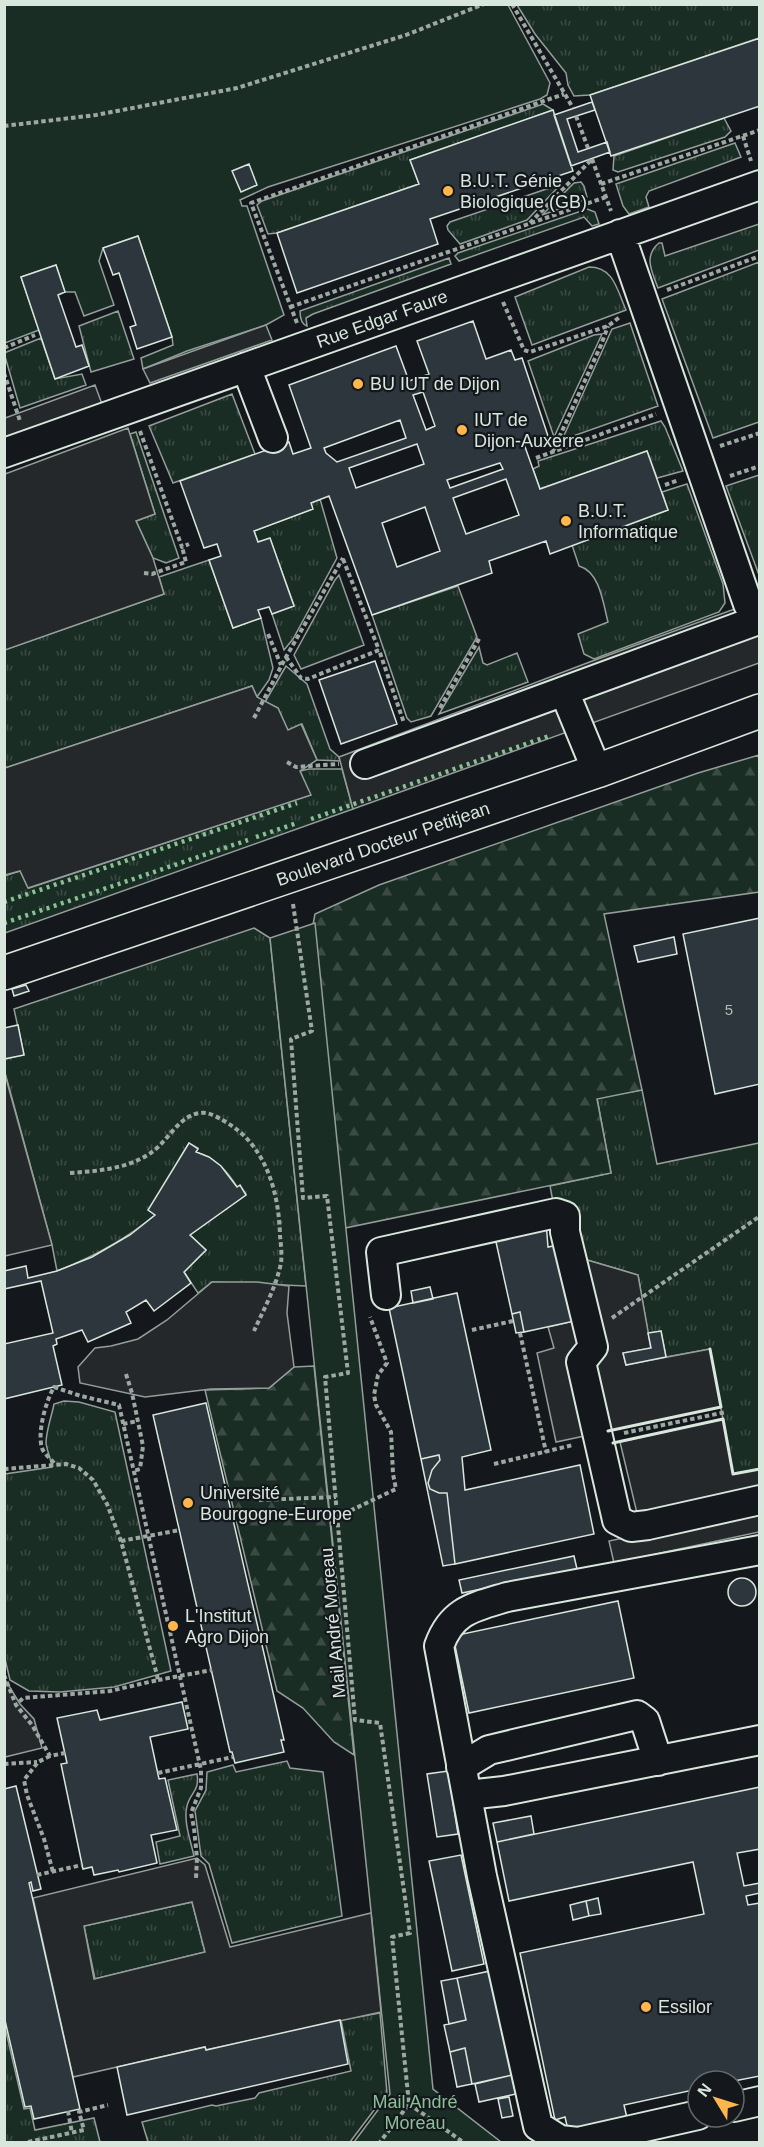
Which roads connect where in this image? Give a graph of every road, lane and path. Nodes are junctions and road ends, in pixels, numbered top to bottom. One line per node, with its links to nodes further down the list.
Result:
1 (484, 4): 6 (path)
2 (512, 4): 3 (path)
3 (564, 94): 4 (path); 17 (path)
4 (573, 108)
5 (576, 116): 8 (path)
6 (4, 126)
7 (759, 130): 9 (path)
8 (588, 148)
9 (601, 183): 11 (path); 12 (path)
10 (759, 184): 13 (lane, Rue Edgar Faure)
11 (606, 197): 12 (path); 13 (path)
12 (530, 224): 17 (path)
13 (620, 234): 15 (lane, Rue Edgar Faure); 25 (lane)
14 (759, 256): 16 (path)
15 (493, 279): 19 (path); 21 (lane, Rue Edgar Faure)
16 (665, 291)
17 (290, 307): 21 (path)
18 (624, 314): 19 (path)
19 (608, 326): 31 (path)
20 (35, 335): 22 (path)
21 (306, 345): 23 (lane, Rue Edgar Faure)
22 (4, 348)
23 (246, 367): 26 (lane, Rue Edgar Faure); 28 (lane)
24 (4, 374): 29 (path)
25 (680, 406): 31 (path); 38 (lane)
26 (132, 408): 29 (lane, Rue Edgar Faure); 36 (path)
27 (759, 433): 30 (path)
28 (273, 438)
29 (16, 449)
30 (711, 450)
31 (553, 451): 32 (path)
32 (536, 458)
33 (759, 466): 34 (path)
34 (721, 479)
35 (189, 544): 36 (path)
36 (182, 547): 37 (path)
37 (144, 573)
38 (759, 620): 44 (lane)
39 (268, 634): 43 (path)
40 (480, 637): 47 (path)
41 (380, 650): 42 (path); 42 (path); 47 (path)
42 (286, 657): 43 (path)
43 (281, 665): 46 (path)
44 (564, 691): 47 (lane); 50 (lane)
45 (759, 711): 50 (main road, Boulevard Docteur Petitjean)
46 (254, 718)
47 (421, 744): 49 (lane)
48 (287, 762): 49 (path)
49 (365, 764)
50 (597, 771): 51 (main road, Boulevard Docteur Petitjean)
51 (289, 876): 52 (main road, Boulevard Docteur Petitjean); 68 (path, Mail André Moreau)
52 (4, 973)
53 (70, 1173): 58 (path)
54 (759, 1216): 60 (path)
55 (377, 1305): 60 (lane); 71 (path)
56 (513, 1321): 57 (path)
57 (472, 1330)
58 (254, 1331)
59 (520, 1332): 64 (path)
60 (590, 1333): 70 (lane)
61 (126, 1374): 62 (path)
62 (138, 1420): 63 (path); 67 (path)
63 (123, 1424): 65 (path); 67 (path)
64 (546, 1452)
65 (54, 1463): 66 (path); 74 (path)
66 (4, 1469)
67 (133, 1471): 73 (path)
68 (336, 1497): 69 (path); 71 (path, Mail André Moreau)
69 (259, 1500)
70 (759, 1500)
71 (337, 1516): 96 (path, Mail André Moreau)
72 (180, 1530): 73 (path)
73 (147, 1536): 74 (path); 78 (path)
74 (121, 1541): 79 (path)
75 (759, 1550): 89 (lane)
76 (212, 1670): 78 (path)
77 (4, 1675): 80 (path)
78 (180, 1676): 79 (path); 88 (path)
79 (158, 1680): 80 (path)
80 (16, 1705): 83 (path)
81 (759, 1740): 85 (lane)
82 (65, 1753): 83 (path)
83 (50, 1756): 86 (path)
84 (233, 1757): 88 (path)
85 (658, 1761): 89 (lane); 91 (lane)
86 (38, 1762): 87 (path); 93 (path)
87 (4, 1764)
88 (200, 1765): 90 (path); 95 (path)
89 (461, 1767): 91 (lane)
90 (158, 1773)
91 (467, 1795): 99 (lane)
92 (82, 1865): 93 (path)
93 (53, 1872): 94 (path)
94 (37, 1875)
95 (196, 1878)
96 (409, 2104): 102 (path); 103 (path)
97 (108, 2105): 100 (path)
98 (68, 2111): 100 (path)
99 (686, 2118)
100 (72, 2133): 101 (path)
101 (28, 2142)
102 (380, 2142)
103 (463, 2142)

